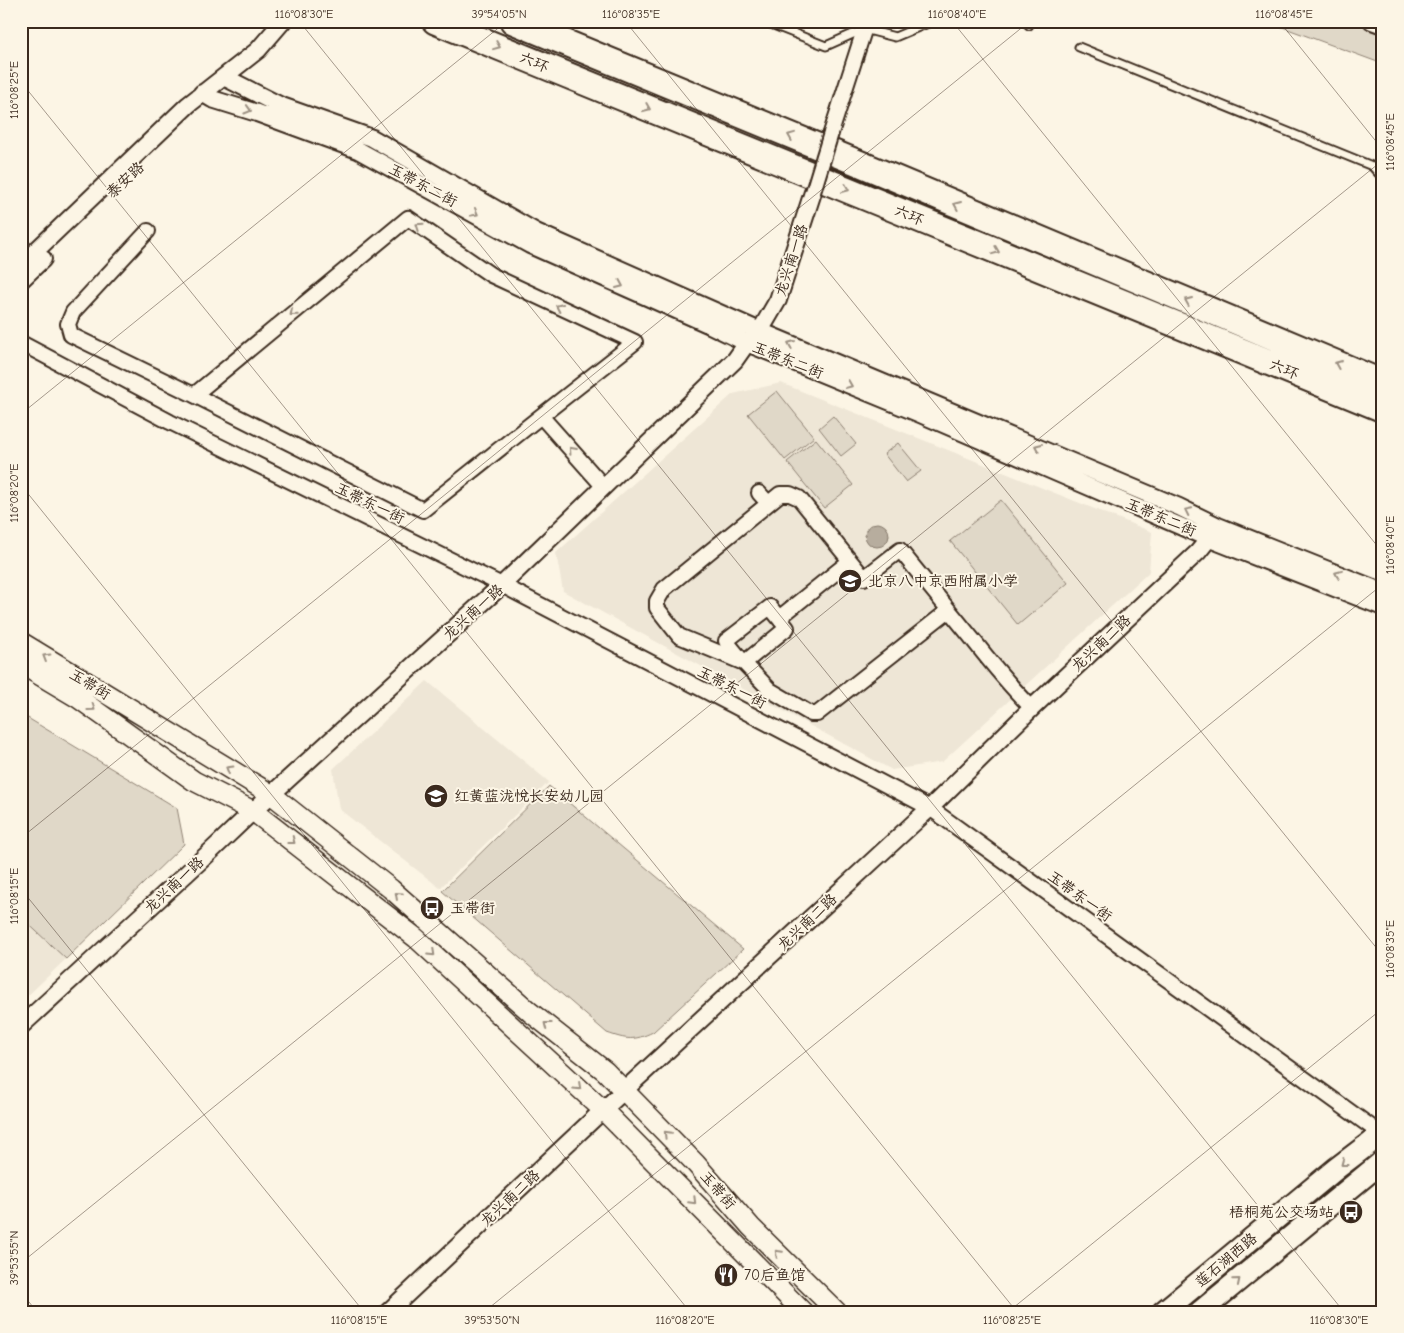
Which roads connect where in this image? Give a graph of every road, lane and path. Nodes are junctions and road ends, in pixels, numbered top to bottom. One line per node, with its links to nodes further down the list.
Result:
1 (283, 21): 10 (street, 泰安路)
2 (435, 21): 22 (highway, 六环, one-way to 22)
3 (514, 21): 20 (highway, 六环, one-way to 3)
4 (763, 21): 7 (lane)
5 (932, 21): 7 (lane)
6 (1372, 21): 8 (street)
7 (865, 25): 13 (street, 龙兴南一路, bridge)
8 (1383, 26)
9 (1079, 47): 12 (lane)
10 (224, 77): 11 (street, 泰安路); 17 (street, 玉带东二街)
11 (207, 96): 15 (street, 泰安路); 16 (street, 泰安路); 19 (street, 玉带东二街, one-way to 19)
12 (1383, 178)
13 (813, 192): 17 (street, 龙兴南一路)
14 (148, 232): 21 (street)
15 (21, 265)
16 (21, 280)
17 (760, 331): 19 (street, 龙兴南一路); 27 (street, 玉带东二街, one-way to 17)
18 (21, 343): 29 (street, 玉带东一街)
19 (747, 343): 24 (street, 龙兴南一路); 27 (street, 玉带东二街, one-way to 27)
20 (1383, 383)
21 (194, 394): 23 (street); 23 (street, one-way to 21)
22 (1383, 409)
23 (540, 416): 24 (street, one-way to 23)
24 (604, 487): 29 (street, 龙兴南一路)
25 (759, 493): 26 (street)
26 (768, 504): 28 (street); 35 (street)
27 (1214, 532): 30 (street, 玉带东二街, one-way to 27); 31 (street, 玉带东二街); 37 (street, 龙兴南二路)
28 (850, 561): 32 (street); 33 (street)
29 (502, 585): 38 (street, 龙兴南一路); 39 (street, 玉带东一街)
30 (1383, 592)
31 (1383, 608)
32 (948, 610): 35 (street); 37 (street)
33 (778, 618): 35 (street); 35 (street)
34 (21, 642): 38 (main road, 玉带街, one-way to 34)
35 (744, 663)
36 (21, 664): 40 (main road, 玉带街, one-way to 40)
37 (1032, 708): 39 (street, 龙兴南二路)
38 (271, 794): 40 (street, 龙兴南一路); 42 (main road, 玉带街, one-way to 38)
39 (930, 808): 42 (street, 龙兴南二路); 44 (street, 玉带东一街)
40 (253, 811): 41 (street, 龙兴南一路); 43 (main road, 玉带街, one-way to 43)
41 (21, 1026)
42 (625, 1090): 43 (street, 龙兴南二路); 48 (main road, 玉带街, one-way to 42)
43 (603, 1110): 46 (street, 龙兴南二路); 47 (main road, 玉带街, one-way to 47)
44 (1382, 1134): 49 (main road, 莲石湖西路, one-way to 49)
45 (1383, 1161): 50 (main road, 莲石湖西路, one-way to 45)
46 (388, 1312)
47 (803, 1312)
48 (837, 1312)
49 (1163, 1312)
50 (1200, 1312)

